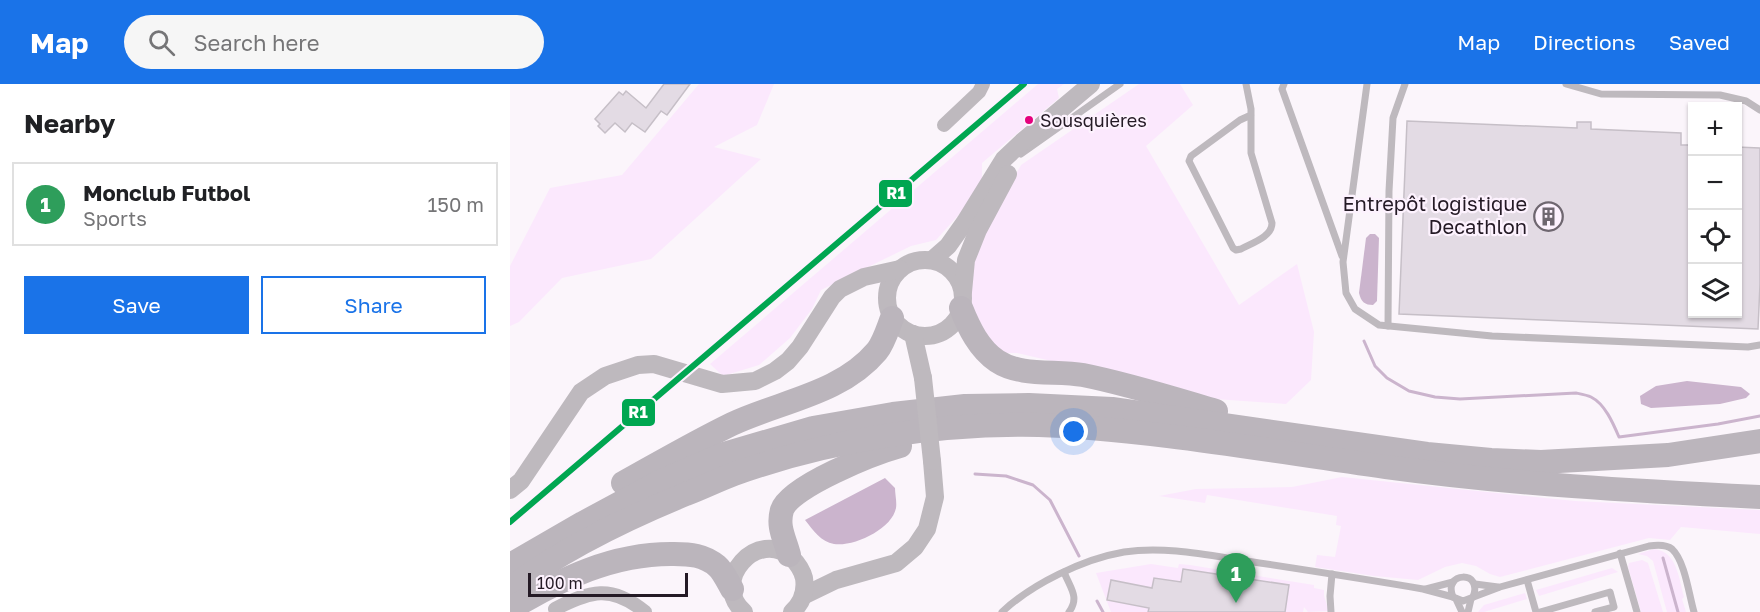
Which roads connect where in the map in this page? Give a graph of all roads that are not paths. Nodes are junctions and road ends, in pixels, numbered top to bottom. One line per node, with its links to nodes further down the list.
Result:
1 (983, 84): 12 (street)
2 (1091, 84): 11 (main road)
3 (1120, 84): 13 (lane)
4 (1245, 84): 10 (lane)
5 (1284, 84): 14 (lane)
6 (1367, 84): 14 (lane)
7 (1405, 84): 20 (lane)
8 (1566, 84): 9 (lane)
9 (1760, 110)
10 (1251, 115): 10 (lane)
11 (1047, 123): 13 (main road); 15 (main road)
12 (944, 125)
13 (1019, 156): 18 (main road)
14 (1343, 259): 20 (lane)
15 (932, 260): 16 (main road); 18 (main road)
16 (900, 269): 17 (main road); 19 (main road)
17 (840, 289): 19 (main road); 28 (main road)
18 (962, 300): 22 (main road); 27 (highway)
19 (889, 307): 21 (main road); 31 (highway)
20 (1388, 326): 23 (lane)
21 (913, 334): 22 (main road); 24 (main road)
22 (935, 334): 24 (main road)
23 (1760, 345)
24 (923, 378): 36 (main road, bridge)
25 (1193, 439): 29 (highway); 33 (highway); 41 (highway)
26 (1760, 441): 27 (highway)
27 (1427, 454): 32 (highway)
28 (510, 490)
29 (1760, 497)
30 (1620, 554): 37 (lane); 57 (lane); 58 (lane)
31 (510, 555)
32 (510, 565)
33 (796, 565): 36 (main road); 45 (main road); 46 (main road)
34 (1064, 572): 35 (lane); 50 (lane); 51 (lane)
35 (1332, 574): 42 (lane); 52 (lane)
36 (836, 580): 46 (main road)
37 (1527, 580): 40 (lane); 55 (lane)
38 (1453, 582): 39 (lane); 42 (lane); 43 (lane)
39 (1474, 584): 40 (lane); 44 (lane)
40 (1500, 587): 44 (lane)
41 (510, 589)
42 (1423, 589): 43 (lane)
43 (1455, 598): 44 (lane); 53 (lane)
44 (1472, 598): 54 (lane)
45 (739, 605): 47 (highway)
46 (798, 607)
47 (510, 609)
48 (555, 609): 49 (street)
49 (645, 612)
50 (1002, 612)
51 (1069, 612)
52 (1331, 612)
53 (1462, 612)
54 (1468, 612)
55 (1538, 612): 56 (lane)
56 (1595, 612)
57 (1637, 612)
58 (1694, 612)

